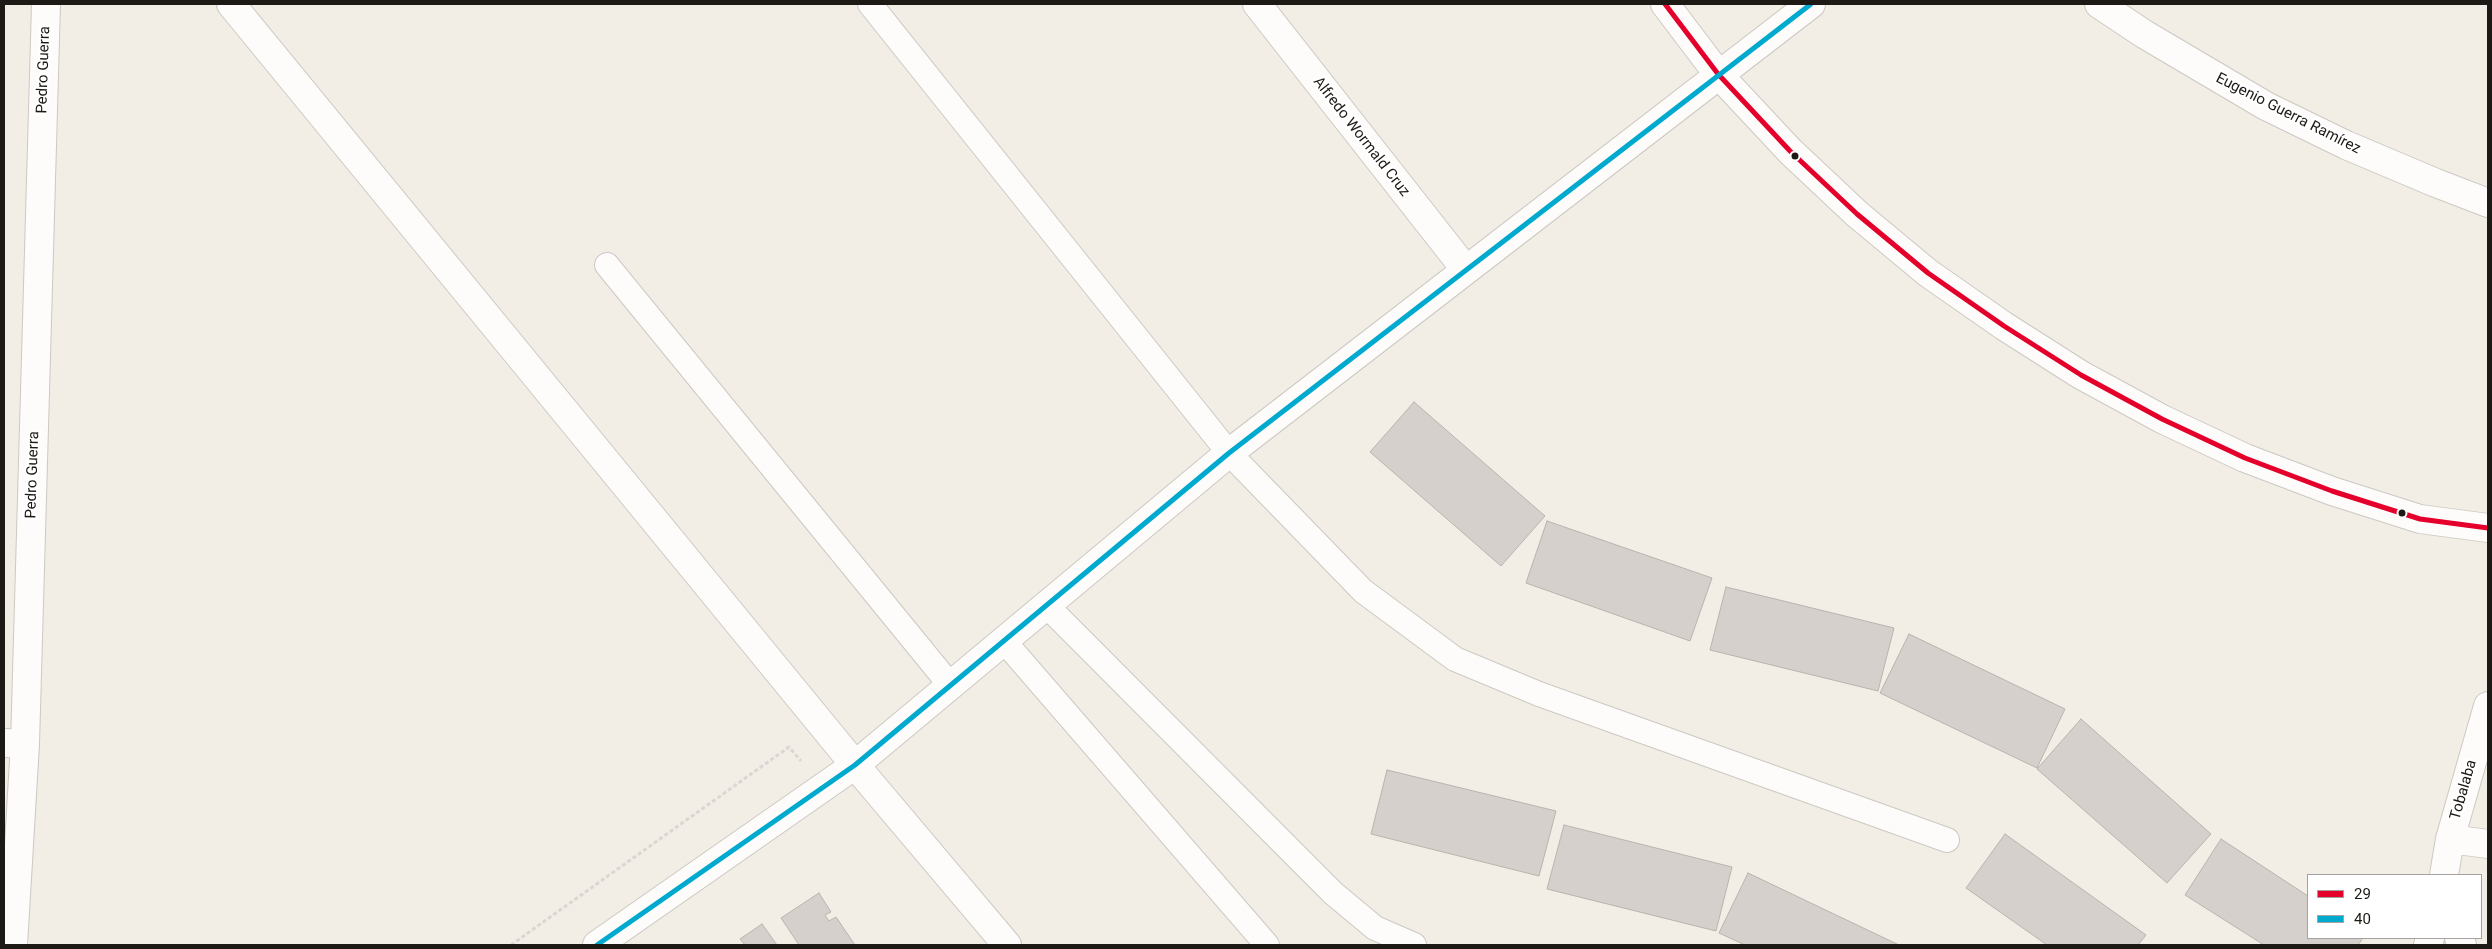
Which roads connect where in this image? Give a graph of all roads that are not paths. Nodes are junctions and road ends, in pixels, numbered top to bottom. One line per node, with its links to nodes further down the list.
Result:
1 (46, 4): 18 (street, Pedro Guerra)
2 (232, 4): 19 (street)
3 (870, 4): 12 (lane)
4 (1257, 4): 11 (street, Alfredo Wormald Cruz)
5 (1665, 4): 8 (street)
6 (1811, 4): 8 (street)
7 (2099, 4): 9 (street, Eugenio Guerra Ramírez)
8 (1718, 74): 11 (street); 13 (street)
9 (2488, 203)
10 (607, 265): 16 (lane)
11 (1466, 270): 12 (street)
12 (1230, 453): 14 (street); 21 (lane)
13 (2488, 528)
14 (1047, 606): 15 (street); 28 (lane)
15 (1004, 641): 16 (street); 27 (lane)
16 (951, 686): 19 (street)
17 (2488, 706): 20 (street, Tobalaba)
18 (15, 744): 24 (street, Pedro Guerra)
19 (855, 765): 25 (street); 26 (street)
20 (2450, 839): 22 (street); 23 (street, Tobalaba)
21 (1947, 840)
22 (2488, 844)
23 (2444, 874)
24 (13, 945)
25 (597, 945)
26 (1007, 945)
27 (1267, 945)
28 (1414, 945)

